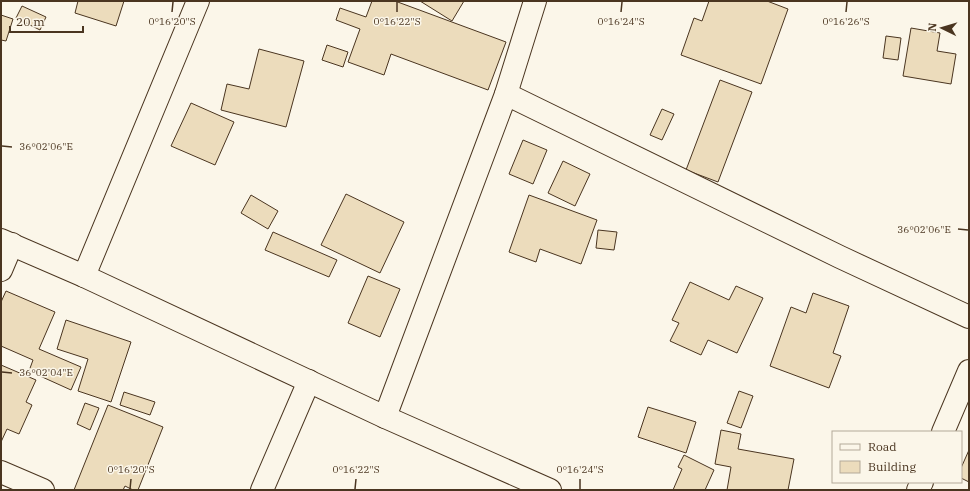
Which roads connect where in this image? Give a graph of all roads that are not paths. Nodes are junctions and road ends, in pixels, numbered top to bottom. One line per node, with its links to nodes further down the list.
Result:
1 (198, 1): 6 (street)
2 (534, 1): 3 (street)
3 (506, 94): 7 (street); 10 (street)
4 (7, 242): 5 (street); 6 (street)
5 (1, 270)
6 (84, 276): 9 (street)
7 (969, 317)
8 (969, 371): 11 (street)
9 (309, 381): 10 (street); 14 (street)
10 (385, 417): 15 (street)
11 (943, 431)
12 (1, 472): 13 (street)
13 (43, 490)
14 (262, 490)
15 (550, 490)

